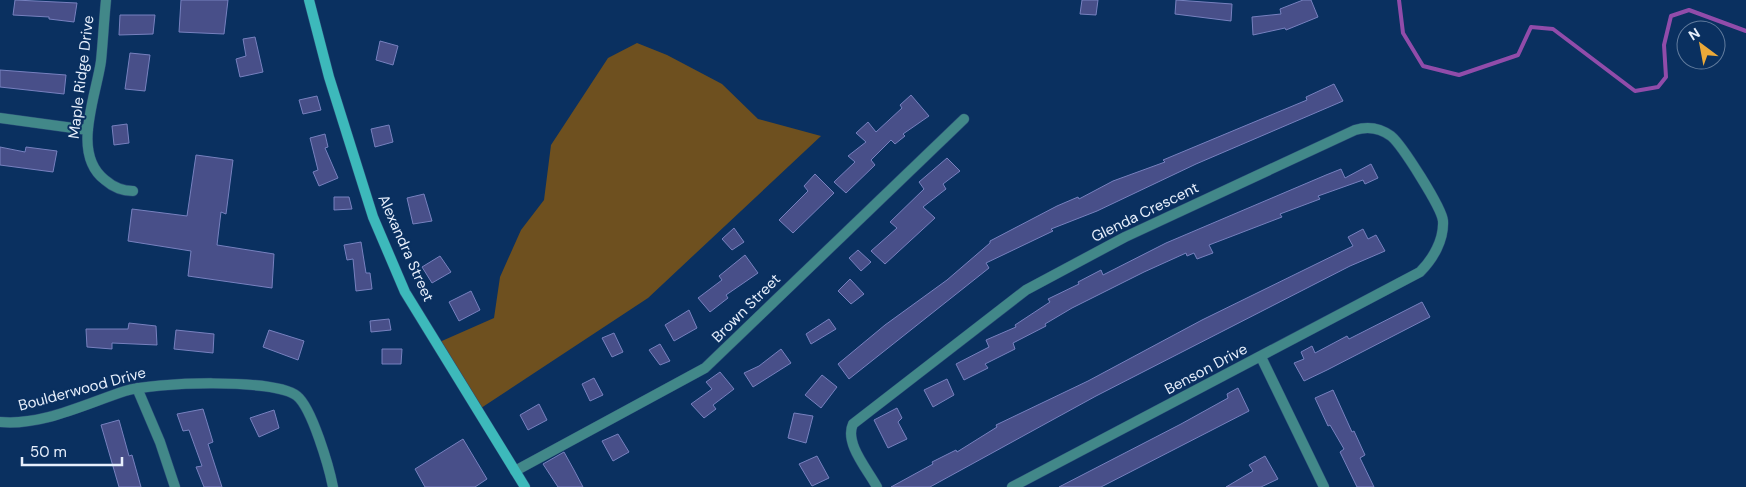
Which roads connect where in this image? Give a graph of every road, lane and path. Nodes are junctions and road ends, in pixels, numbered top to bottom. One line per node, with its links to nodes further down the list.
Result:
1 (106, 0): 5 (street, Maple Ridge Drive)
2 (309, 0): 11 (main road, Alexandra Street)
3 (0, 118): 5 (street)
4 (964, 119): 11 (street, Brown Street)
5 (88, 130): 6 (street, Maple Ridge Drive)
6 (133, 191)
7 (1413, 276): 8 (street, Benson Drive); 15 (street, Glenda Crescent)
8 (1261, 356): 16 (street, Benson Drive); 17 (street)
9 (137, 388): 10 (street, Boulderwood Drive); 12 (street); 13 (street, Boulderwood Drive)
10 (0, 422)
11 (515, 471): 14 (main road, Alexandra Street)
12 (175, 487)
13 (332, 487)
14 (525, 487)
15 (877, 487)
16 (1012, 487)
17 (1324, 487)

